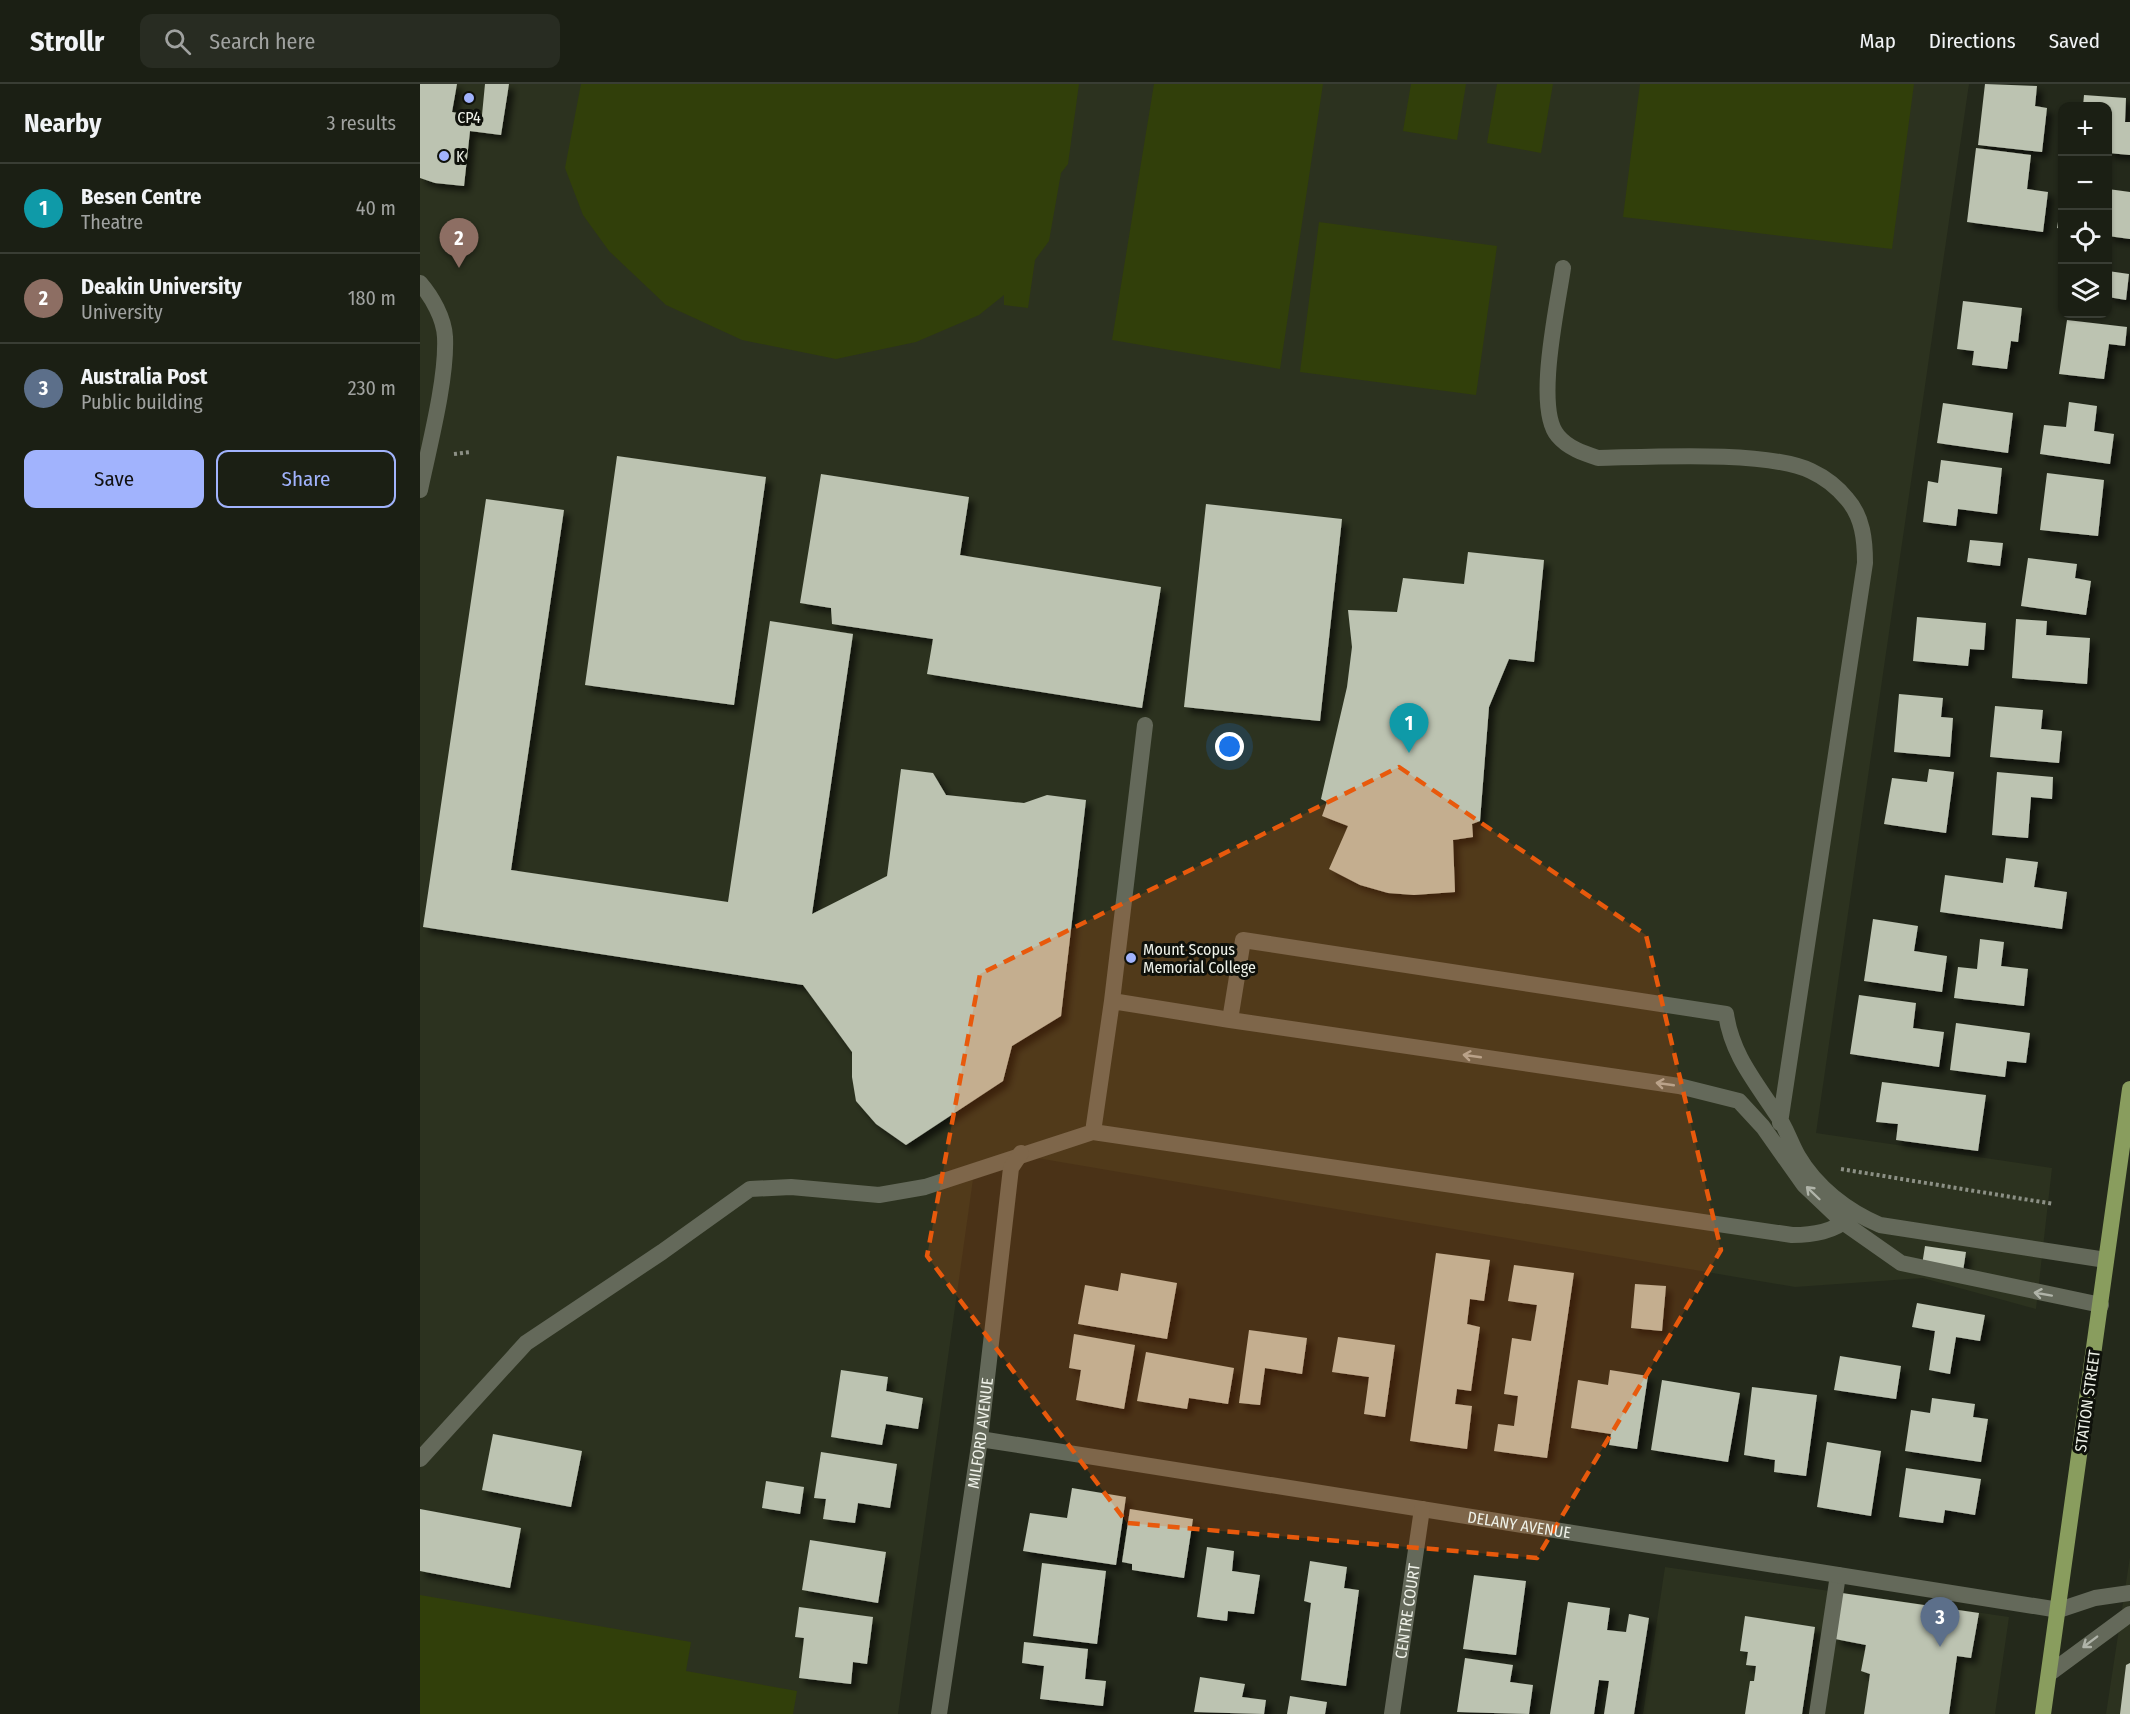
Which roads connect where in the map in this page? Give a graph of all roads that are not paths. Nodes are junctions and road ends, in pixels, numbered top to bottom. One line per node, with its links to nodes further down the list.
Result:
1 (1563, 268): 8 (street)
2 (420, 283): 3 (street)
3 (420, 490)
4 (1145, 725): 5 (street)
5 (1112, 1001): 6 (street); 9 (street)
6 (1230, 1020): 8 (street); 10 (street, one-way to 6)
7 (2130, 1089): 13 (main road, STATION STREET)
8 (1780, 1118): 10 (street); 12 (street)
9 (1094, 1132): 11 (street); 12 (street)
10 (1778, 1148): 12 (street, one-way to 10)
11 (1021, 1153): 15 (street, MILFORD AVENUE); 16 (street)
12 (1848, 1218): 13 (street); 14 (street, one-way to 12)
13 (2106, 1260): 14 (main road, STATION STREET)
14 (2101, 1305): 20 (main road, STATION STREET)
15 (980, 1439): 17 (street, DELANY AVENUE); 23 (street, MILFORD AVENUE)
16 (420, 1459)
17 (1422, 1509): 18 (street, DELANY AVENUE); 24 (street, CENTRE COURT)
18 (1838, 1575): 20 (street, DELANY AVENUE); 25 (street)
19 (2130, 1593): 20 (street)
20 (2059, 1610): 22 (main road, STATION STREET)
21 (2130, 1614): 22 (street, one-way to 22)
22 (2050, 1672): 26 (main road, STATION STREET)
23 (939, 1714)
24 (1392, 1714)
25 (1817, 1714)
26 (2043, 1714)

